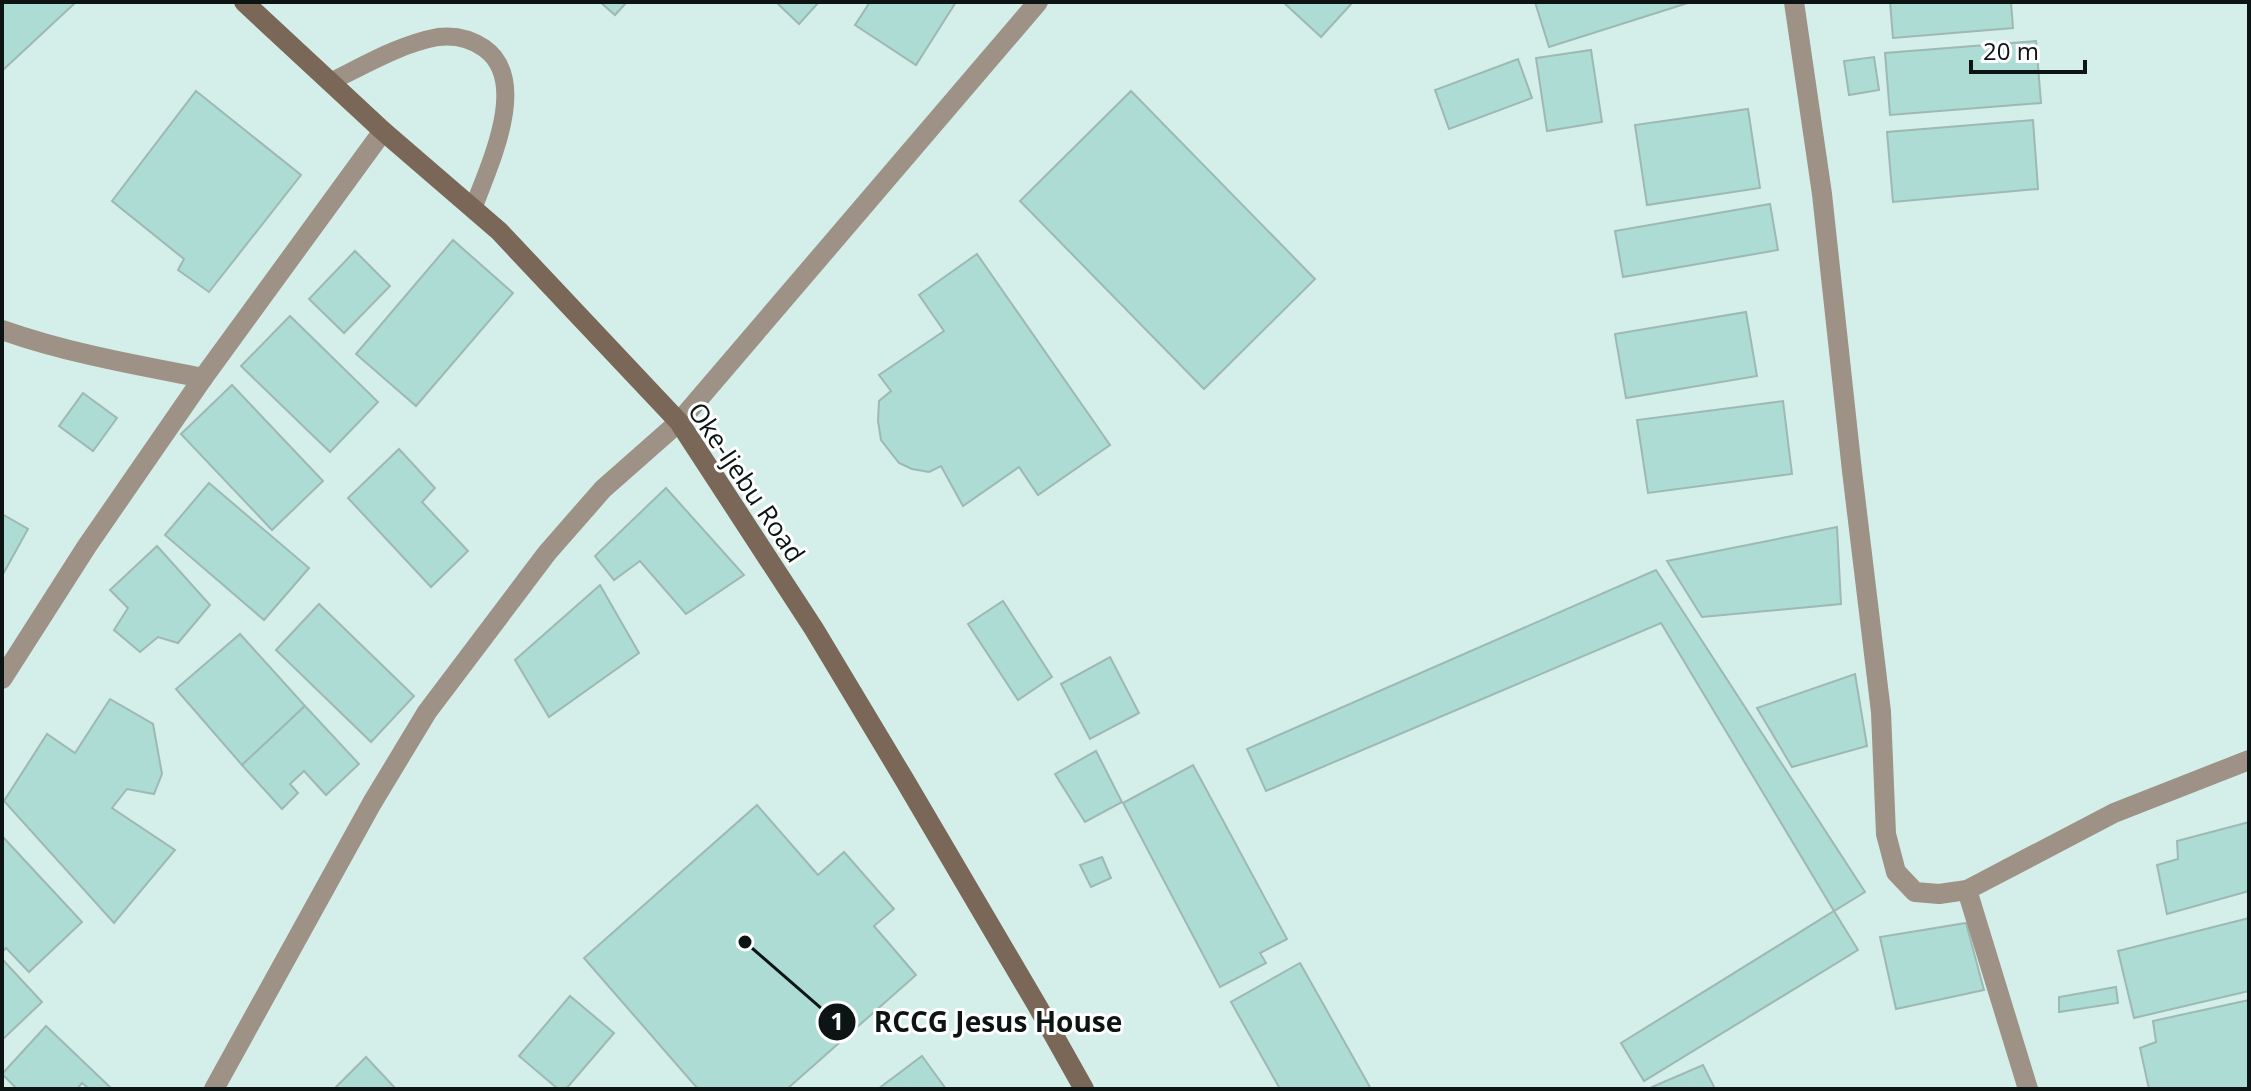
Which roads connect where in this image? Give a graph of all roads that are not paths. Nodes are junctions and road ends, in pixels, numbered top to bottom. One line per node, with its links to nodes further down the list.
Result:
1 (244, 2): 4 (main road, Oke-Ijebu Road)
2 (1038, 2): 9 (street)
3 (1794, 2): 12 (street)
4 (330, 82): 5 (main road, Oke-Ijebu Road); 6 (lane)
5 (383, 131): 6 (main road, Oke-Ijebu Road); 8 (street)
6 (473, 209): 9 (main road, Oke-Ijebu Road)
7 (2, 330): 8 (street)
8 (203, 378): 10 (street)
9 (679, 422): 13 (street); 14 (main road, Oke-Ijebu Road)
10 (2, 679)
11 (2249, 760): 12 (street)
12 (1967, 890): 15 (street)
13 (214, 1089)
14 (1084, 1089)
15 (2028, 1089)

